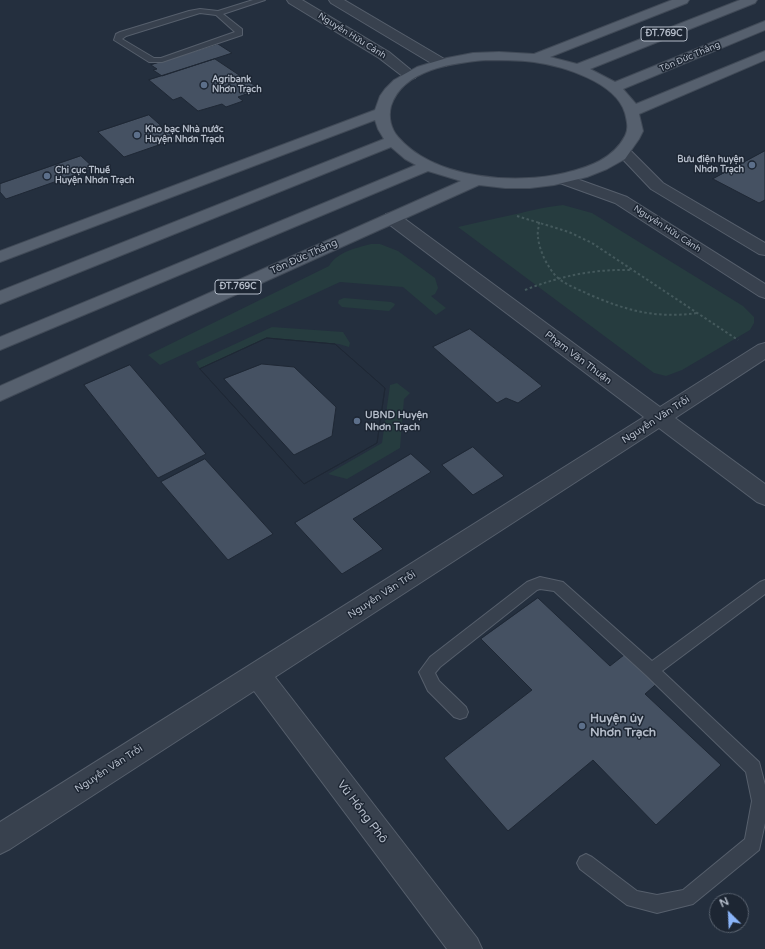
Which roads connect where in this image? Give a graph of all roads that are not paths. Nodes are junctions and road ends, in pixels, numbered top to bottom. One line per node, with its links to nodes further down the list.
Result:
1 (261, 0): 6 (lane)
2 (293, 0): 12 (street, Nguyễn Hữu Cảnh)
3 (334, 0): 10 (street)
4 (683, 0): 9 (main road, ĐT.769C)
5 (752, 0): 11 (main road, ĐT.769C)
6 (218, 13): 6 (lane)
7 (765, 25): 13 (main road, Tôn Đức Thắng)
8 (765, 55): 14 (main road)
9 (535, 58): 10 (main road); 11 (main road)
10 (441, 63): 12 (main road)
11 (577, 69): 13 (main road)
12 (410, 75): 15 (main road)
13 (614, 88): 14 (main road)
14 (633, 111): 17 (main road)
15 (381, 113): 16 (main road); 23 (main road)
16 (393, 141): 18 (main road); 25 (main road)
17 (623, 151): 19 (main road); 22 (street)
18 (429, 165): 20 (main road); 26 (main road)
19 (563, 179): 20 (main road); 24 (street, Nguyễn Hữu Cảnh)
20 (477, 180): 21 (main road, Tôn Đức Thắng / ĐT.769C)
21 (392, 218): 28 (main road, Tôn Đức Thắng / ĐT.769C); 29 (street, Phạm Văn Thuận)
22 (765, 250)
23 (0, 257)
24 (765, 292)
25 (0, 298)
26 (0, 344)
27 (762, 352): 29 (street, Nguyễn Văn Trỗi)
28 (0, 394)
29 (659, 418): 30 (street, Phạm Văn Thuận); 33 (street, Nguyễn Văn Trỗi)
30 (765, 496)
31 (765, 586): 32 (lane)
32 (651, 670): 34 (lane); 36 (lane)
33 (258, 674): 35 (street, Nguyễn Văn Trỗi); 37 (street, Vũ Hồng Phô)
34 (460, 712)
35 (0, 839)
36 (586, 863)
37 (466, 949)

